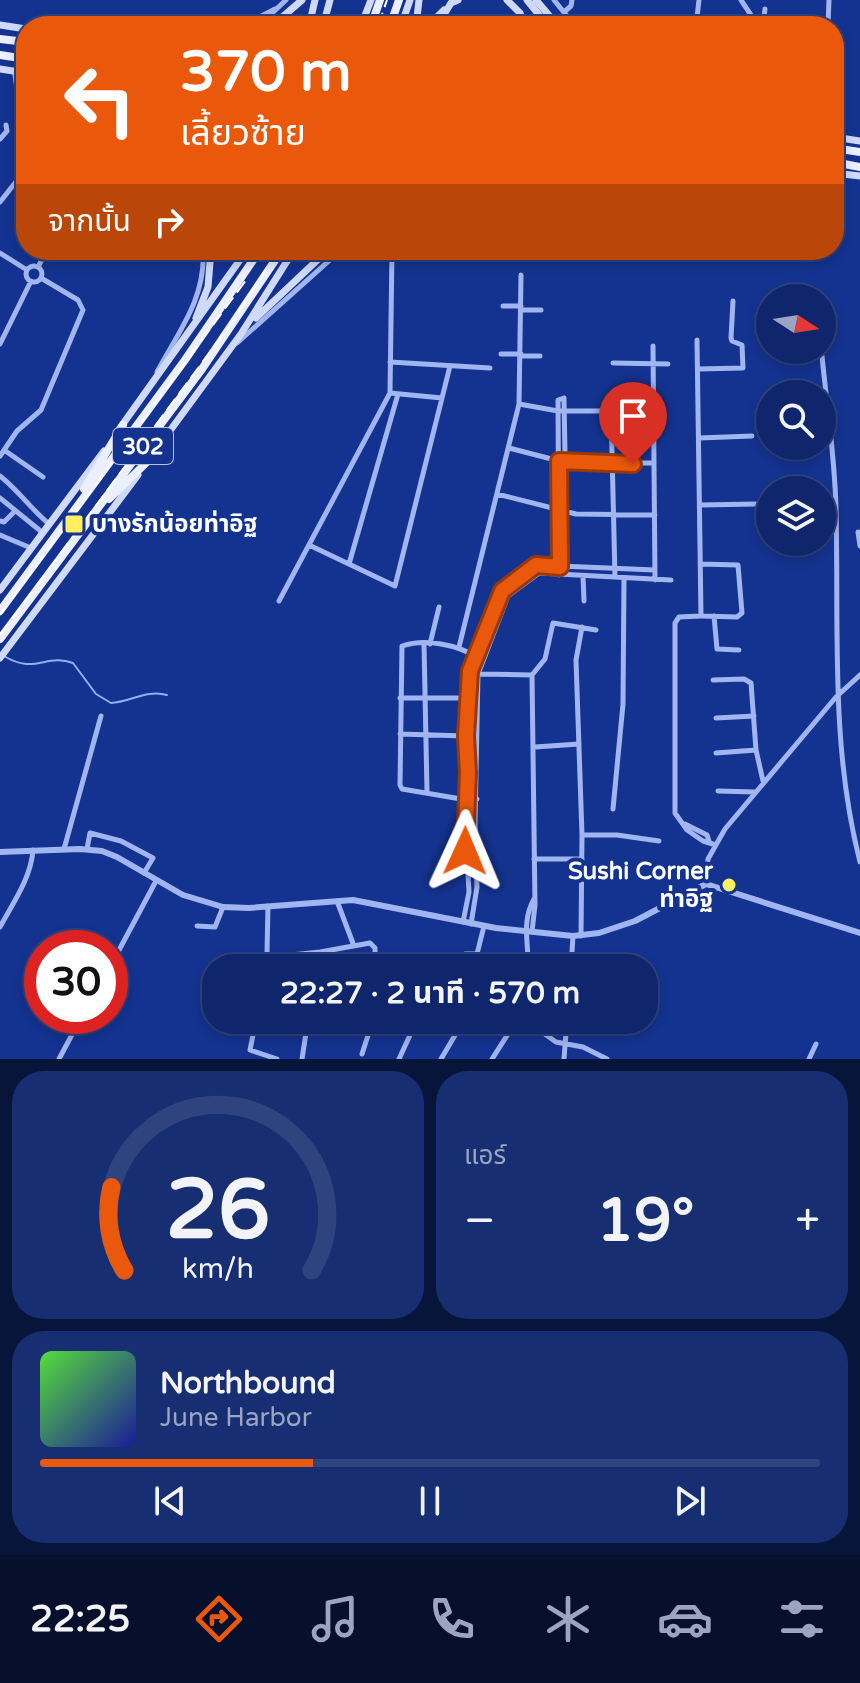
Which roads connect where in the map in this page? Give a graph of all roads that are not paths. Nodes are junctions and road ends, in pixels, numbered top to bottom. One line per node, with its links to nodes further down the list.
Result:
1 (286, 0): 8 (street)
2 (302, 0): 13 (main road)
3 (508, 0): 15 (main road)
4 (554, 0): 10 (street)
5 (572, 0): 10 (street)
6 (531, 1): 16 (main road)
7 (454, 2): 14 (main road)
8 (275, 9): 11 (street); 12 (street)
9 (765, 9): 18 (street)
10 (564, 12): 17 (street)
11 (261, 16)
12 (269, 16)
13 (282, 16)
14 (439, 16)
15 (521, 16)
16 (547, 16)
17 (567, 16)
18 (764, 16)
19 (0, 69): 20 (main road)
20 (16, 73)
21 (6, 125): 22 (street)
22 (0, 139)
23 (16, 182): 24 (street)
24 (0, 202)
25 (0, 253): 37 (street)
26 (42, 260): 36 (street)
27 (203, 260): 64 (street)
28 (210, 260): 49 (main road)
29 (240, 260): 49 (main road, 302)
30 (253, 260): 95 (main road, 302)
31 (275, 260): 90 (main road, 302)
32 (288, 260): 45 (main road, 302)
33 (317, 260): 45 (main road)
34 (330, 260): 50 (street)
35 (392, 260): 54 (street)
36 (38, 267): 37 (street); 39 (street)
37 (27, 270): 40 (street)
38 (521, 275): 43 (street)
39 (41, 278): 40 (street); 75 (street)
40 (31, 281): 47 (street)
41 (733, 301): 61 (street)
42 (503, 306): 43 (street)
43 (521, 308): 44 (street); 52 (street)
44 (541, 310)
45 (241, 334): 50 (main road, 302)
46 (697, 340): 61 (street)
47 (0, 344)
48 (653, 346): 58 (street)
49 (180, 348): 64 (main road, 302)
50 (230, 349): 76 (main road, 302)
51 (501, 354): 52 (street)
52 (521, 355): 53 (street); 66 (street)
53 (540, 356)
54 (390, 362): 59 (street); 62 (street)
55 (613, 363): 58 (street)
56 (668, 364): 58 (street)
57 (823, 364): 130 (street)
58 (654, 365): 70 (street)
59 (450, 366): 60 (street); 65 (street)
60 (490, 368)
61 (698, 369): 73 (street)
62 (390, 393): 63 (street); 97 (street)
63 (398, 394): 65 (street); 100 (street)
64 (143, 397): 71 (main road, 302)
65 (442, 398): 100 (street)
66 (519, 404): 68 (street); 74 (street)
67 (611, 410): 69 (street); 70 (street); 79 (street)
68 (558, 411): 69 (street); 69 (street); 77 (street)
69 (566, 411): 77 (street)
70 (654, 411): 78 (street)
71 (123, 425): 92 (main road, 302); 95 (main road)
72 (752, 436): 73 (street)
73 (699, 438): 85 (street)
74 (509, 448): 77 (street); 82 (street)
75 (2, 453): 81 (street)
76 (149, 460): 90 (main road); 124 (main road, 302)
77 (563, 462): 79 (street); 87 (street)
78 (654, 463): 79 (street); 89 (street)
79 (612, 464): 88 (street)
80 (0, 476): 92 (street)
81 (43, 477)
82 (497, 494): 87 (street); 122 (street)
83 (0, 498): 86 (street)
84 (756, 504): 85 (street)
85 (700, 505): 101 (street)
86 (15, 511): 91 (street); 94 (street)
87 (563, 511): 88 (street); 102 (street)
88 (613, 515): 89 (street); 103 (street)
89 (655, 515): 104 (street)
90 (91, 516): 120 (main road, 302)
91 (0, 521)
92 (49, 524): 94 (main road, 302)
93 (858, 532): 98 (street)
94 (43, 533): 99 (main road, 302)
95 (57, 534): 115 (main road, 302)
96 (0, 535): 99 (street)
97 (309, 545): 100 (street); 112 (street)
98 (860, 546)
99 (31, 548): 111 (main road, 302)
100 (349, 564)
101 (701, 564): 116 (street); 117 (street)
102 (563, 567): 103 (street); 105 (street); 125 (street)
103 (614, 569): 104 (street); 107 (street)
104 (655, 570): 109 (street)
105 (563, 575): 106 (street); 125 (street)
106 (583, 576): 107 (street); 113 (street)
107 (615, 577): 108 (street)
108 (624, 578): 109 (street); 150 (street)
109 (655, 580): 110 (street)
110 (671, 580)
111 (0, 590)
112 (279, 601)
113 (584, 601)
114 (439, 607): 121 (street)
115 (0, 611)
116 (701, 616): 117 (street); 153 (street)
117 (714, 616): 123 (street)
118 (582, 627): 119 (street); 127 (street); 140 (street)
119 (596, 630)
120 (0, 639)
121 (427, 644): 122 (street); 131 (street); 132 (street)
122 (459, 647): 125 (street)
123 (739, 650)
124 (0, 658)
125 (479, 658): 126 (street); 133 (street)
126 (478, 674): 127 (street); 148 (street)
127 (532, 675): 141 (street)
128 (860, 675): 130 (street)
129 (713, 680): 135 (street)
130 (836, 697): 144 (street); 160 (street)
131 (400, 698): 132 (street); 137 (street)
132 (425, 698): 133 (street); 138 (street)
133 (468, 698): 139 (street)
134 (101, 716): 154 (street)
135 (754, 716): 136 (street); 142 (street)
136 (716, 718)
137 (400, 734): 138 (street); 145 (street)
138 (425, 735): 139 (street); 145 (street)
139 (466, 736): 149 (street)
140 (579, 744): 141 (street); 151 (street)
141 (535, 747): 158 (street)
142 (756, 750): 143 (street); 144 (street)
143 (716, 753)
144 (764, 782): 147 (street)
145 (427, 791): 149 (street)
146 (718, 791): 147 (street)
147 (755, 792): 153 (street)
148 (477, 799): 149 (street); 168 (street)
149 (467, 800): 167 (street)
150 (613, 809)
151 (582, 835): 152 (street); 159 (street)
152 (659, 841)
153 (716, 845): 163 (street)
154 (64, 849): 155 (street); 156 (street)
155 (87, 849): 161 (street); 161 (street)
156 (33, 850): 157 (street); 171 (street)
157 (0, 852)
158 (534, 859): 159 (street); 172 (street)
159 (582, 859): 175 (street)
160 (860, 862)
161 (144, 873): 162 (street)
162 (156, 881): 166 (street); 173 (street)
163 (706, 884): 174 (street); 175 (street)
164 (337, 900): 165 (street); 167 (street); 176 (street)
165 (268, 906): 166 (street); 178 (street)
166 (223, 907): 169 (street)
167 (463, 922): 168 (street)
168 (471, 924): 170 (street)
169 (197, 926)
170 (484, 926): 172 (street); 181 (street)
171 (0, 927)
172 (528, 932): 175 (street); 182 (street)
173 (128, 933)
174 (860, 933)
175 (577, 936): 183 (street)
176 (354, 946): 177 (street); 180 (street)
177 (320, 952): 179 (street)
178 (268, 954)
179 (301, 954)
180 (374, 954)
181 (477, 954)
182 (526, 954)
183 (574, 954)
184 (72, 1034): 196 (street)
185 (253, 1034): 197 (street)
186 (306, 1034): 198 (street)
187 (368, 1034): 195 (street)
188 (411, 1034): 199 (street)
189 (456, 1034): 200 (street)
190 (508, 1034): 201 (street)
191 (543, 1034): 193 (street)
192 (566, 1034): 193 (street)
193 (565, 1044): 202 (street); 203 (street)
194 (816, 1044): 204 (street)
195 (362, 1054)
196 (59, 1059)
197 (277, 1059)
198 (302, 1059)
199 (399, 1059)
200 (441, 1059)
201 (492, 1059)
202 (564, 1059)
203 (607, 1059)
204 (809, 1059)

